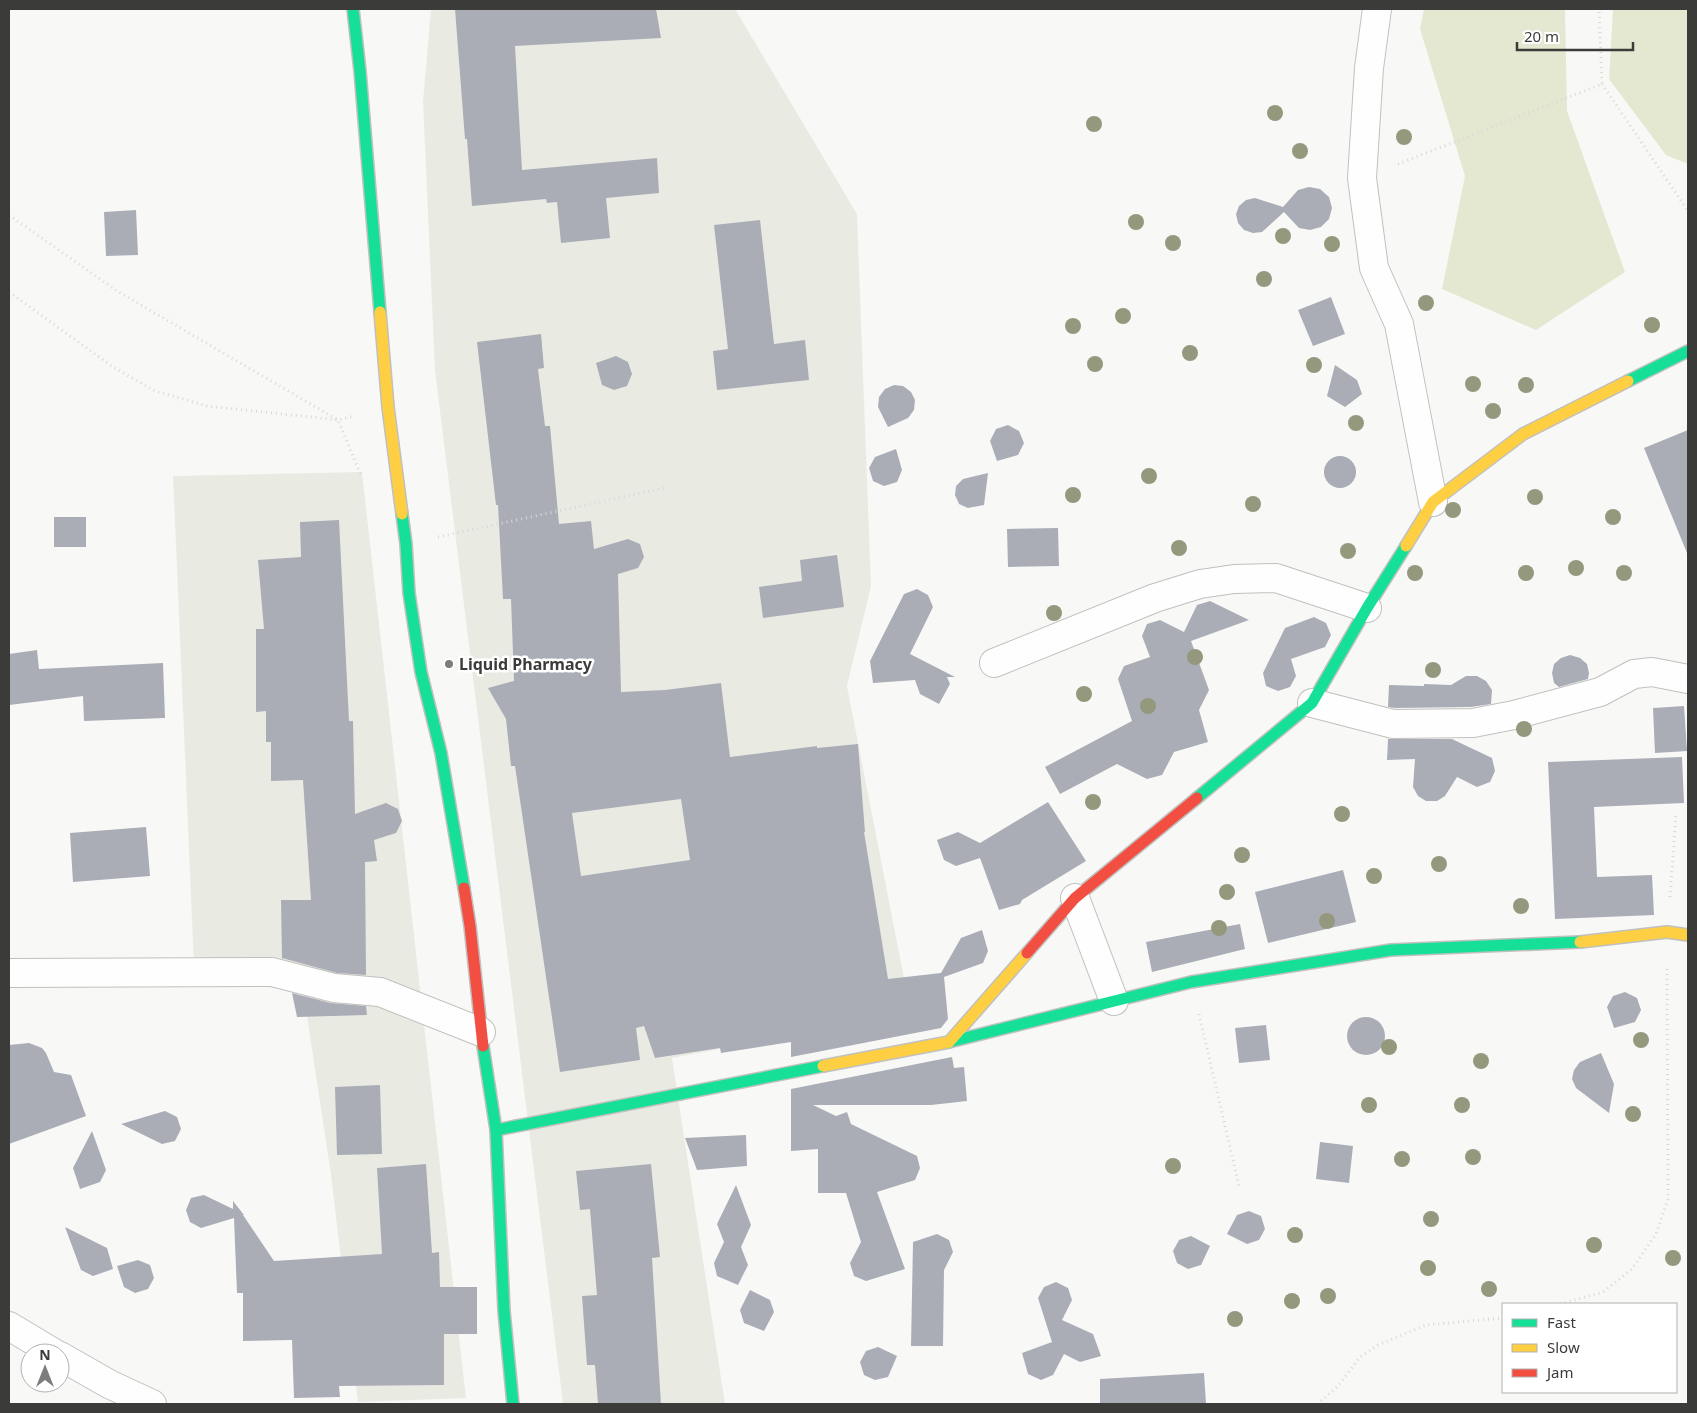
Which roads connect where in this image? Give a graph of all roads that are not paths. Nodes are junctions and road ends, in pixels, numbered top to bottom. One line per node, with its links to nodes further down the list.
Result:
1 (353, 9): 13 (street)
2 (1377, 9): 4 (street)
3 (1688, 351): 4 (street)
4 (1433, 502): 5 (street)
5 (1367, 608): 6 (street); 8 (street)
6 (994, 663)
7 (1688, 678): 8 (street)
8 (1312, 702): 9 (street)
9 (1075, 898): 12 (street); 14 (street)
10 (1688, 935): 12 (street)
11 (9, 973): 13 (street)
12 (1114, 1001): 14 (street)
13 (481, 1032): 15 (street)
14 (949, 1042): 15 (street)
15 (496, 1130): 20 (street)
16 (9, 1326): 17 (street)
17 (37, 1343)
18 (70, 1362): 19 (street)
19 (152, 1404)
20 (513, 1404)

